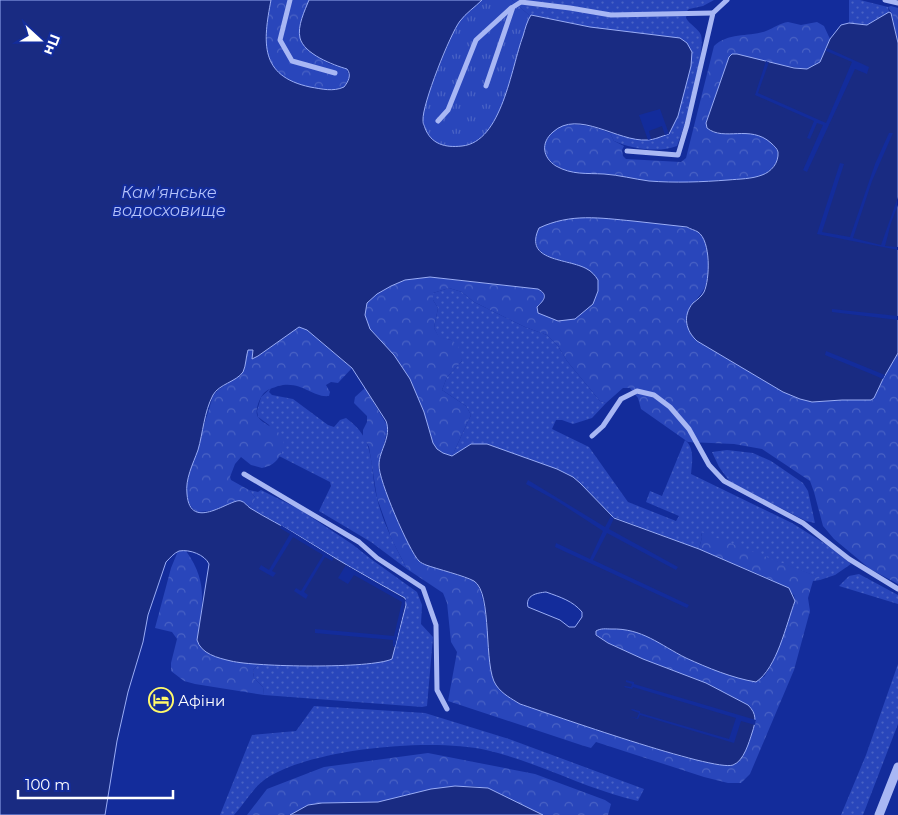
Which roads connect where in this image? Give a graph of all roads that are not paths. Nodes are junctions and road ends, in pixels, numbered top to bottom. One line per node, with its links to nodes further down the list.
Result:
1 (290, 0): 7 (street)
2 (727, 0): 6 (street)
3 (885, 0): 4 (street)
4 (898, 3)
5 (513, 7): 6 (street); 8 (street); 9 (street)
6 (713, 13): 10 (street)
7 (335, 73)
8 (486, 86)
9 (438, 121)
10 (627, 151)
11 (592, 436): 13 (street)
12 (244, 474): 14 (street)
13 (898, 589)
14 (447, 709)
15 (898, 767): 16 (street)
16 (879, 815)

